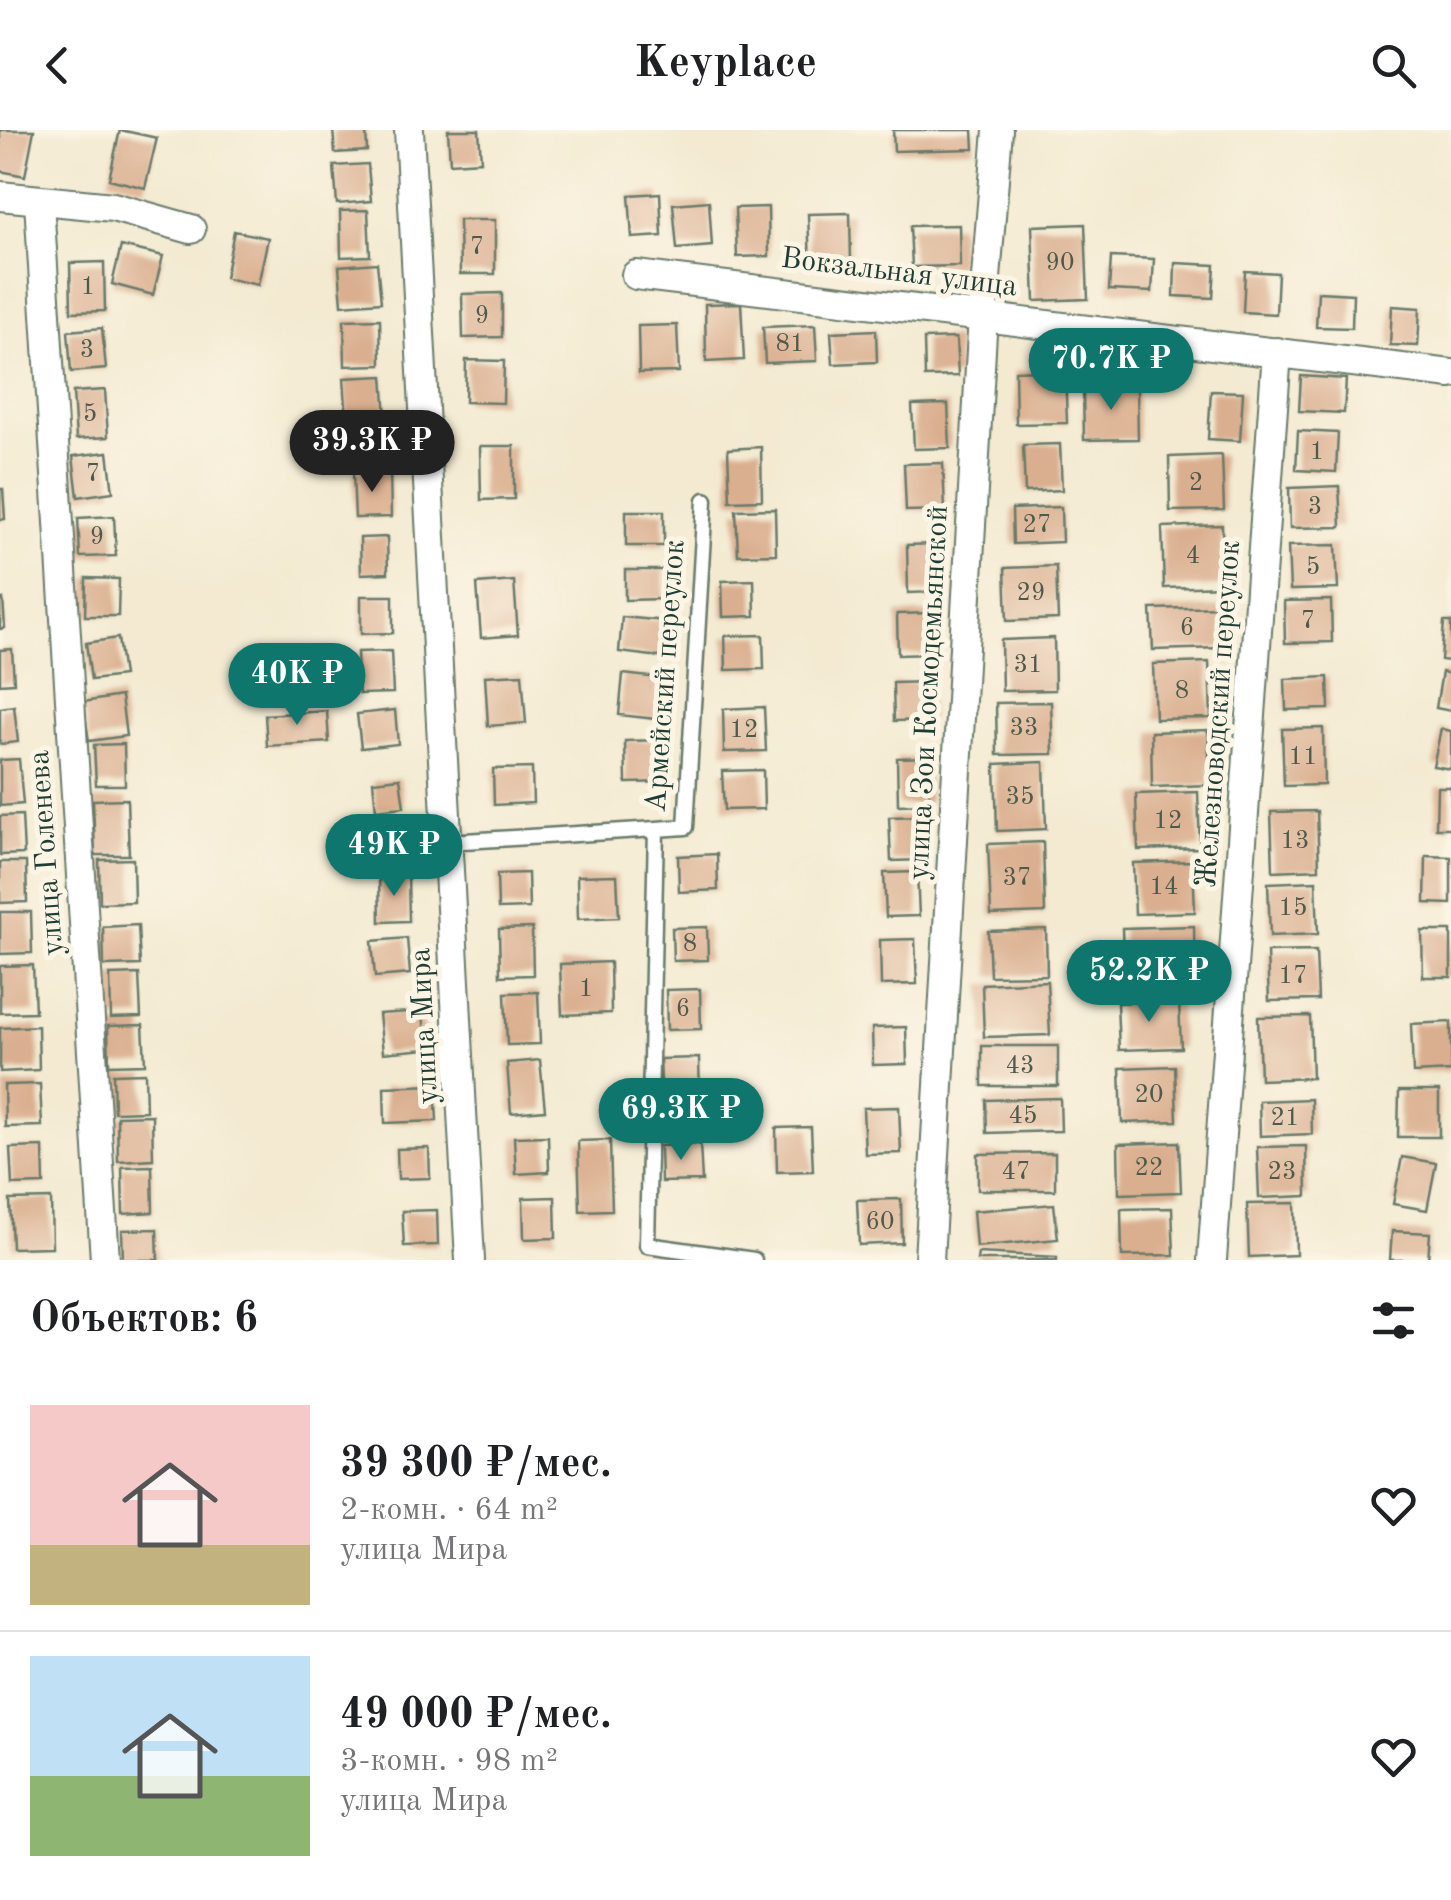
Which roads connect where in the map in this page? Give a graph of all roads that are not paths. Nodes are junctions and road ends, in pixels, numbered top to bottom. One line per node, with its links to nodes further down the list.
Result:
1 (409, 130): 12 (street, улица Мира)
2 (998, 130): 7 (street, улица Зои Космодемьянской)
3 (0, 196): 4 (street)
4 (40, 202): 5 (street); 13 (street, улица Голенева)
5 (192, 228)
6 (636, 275): 7 (street, Вокзальная улица)
7 (983, 315): 8 (street, Вокзальная улица); 16 (street, улица Зои Космодемьянской)
8 (1277, 352): 9 (street, Вокзальная улица); 17 (street, Железноводский переулок)
9 (1451, 374)
10 (705, 500): 11 (lane, Армейский переулок)
11 (656, 830): 12 (lane, Армейский переулок); 15 (lane, Армейский переулок)
12 (448, 842): 14 (street, улица Мира)
13 (105, 1260)
14 (470, 1260)
15 (754, 1260)
16 (929, 1260)
17 (1212, 1260)

